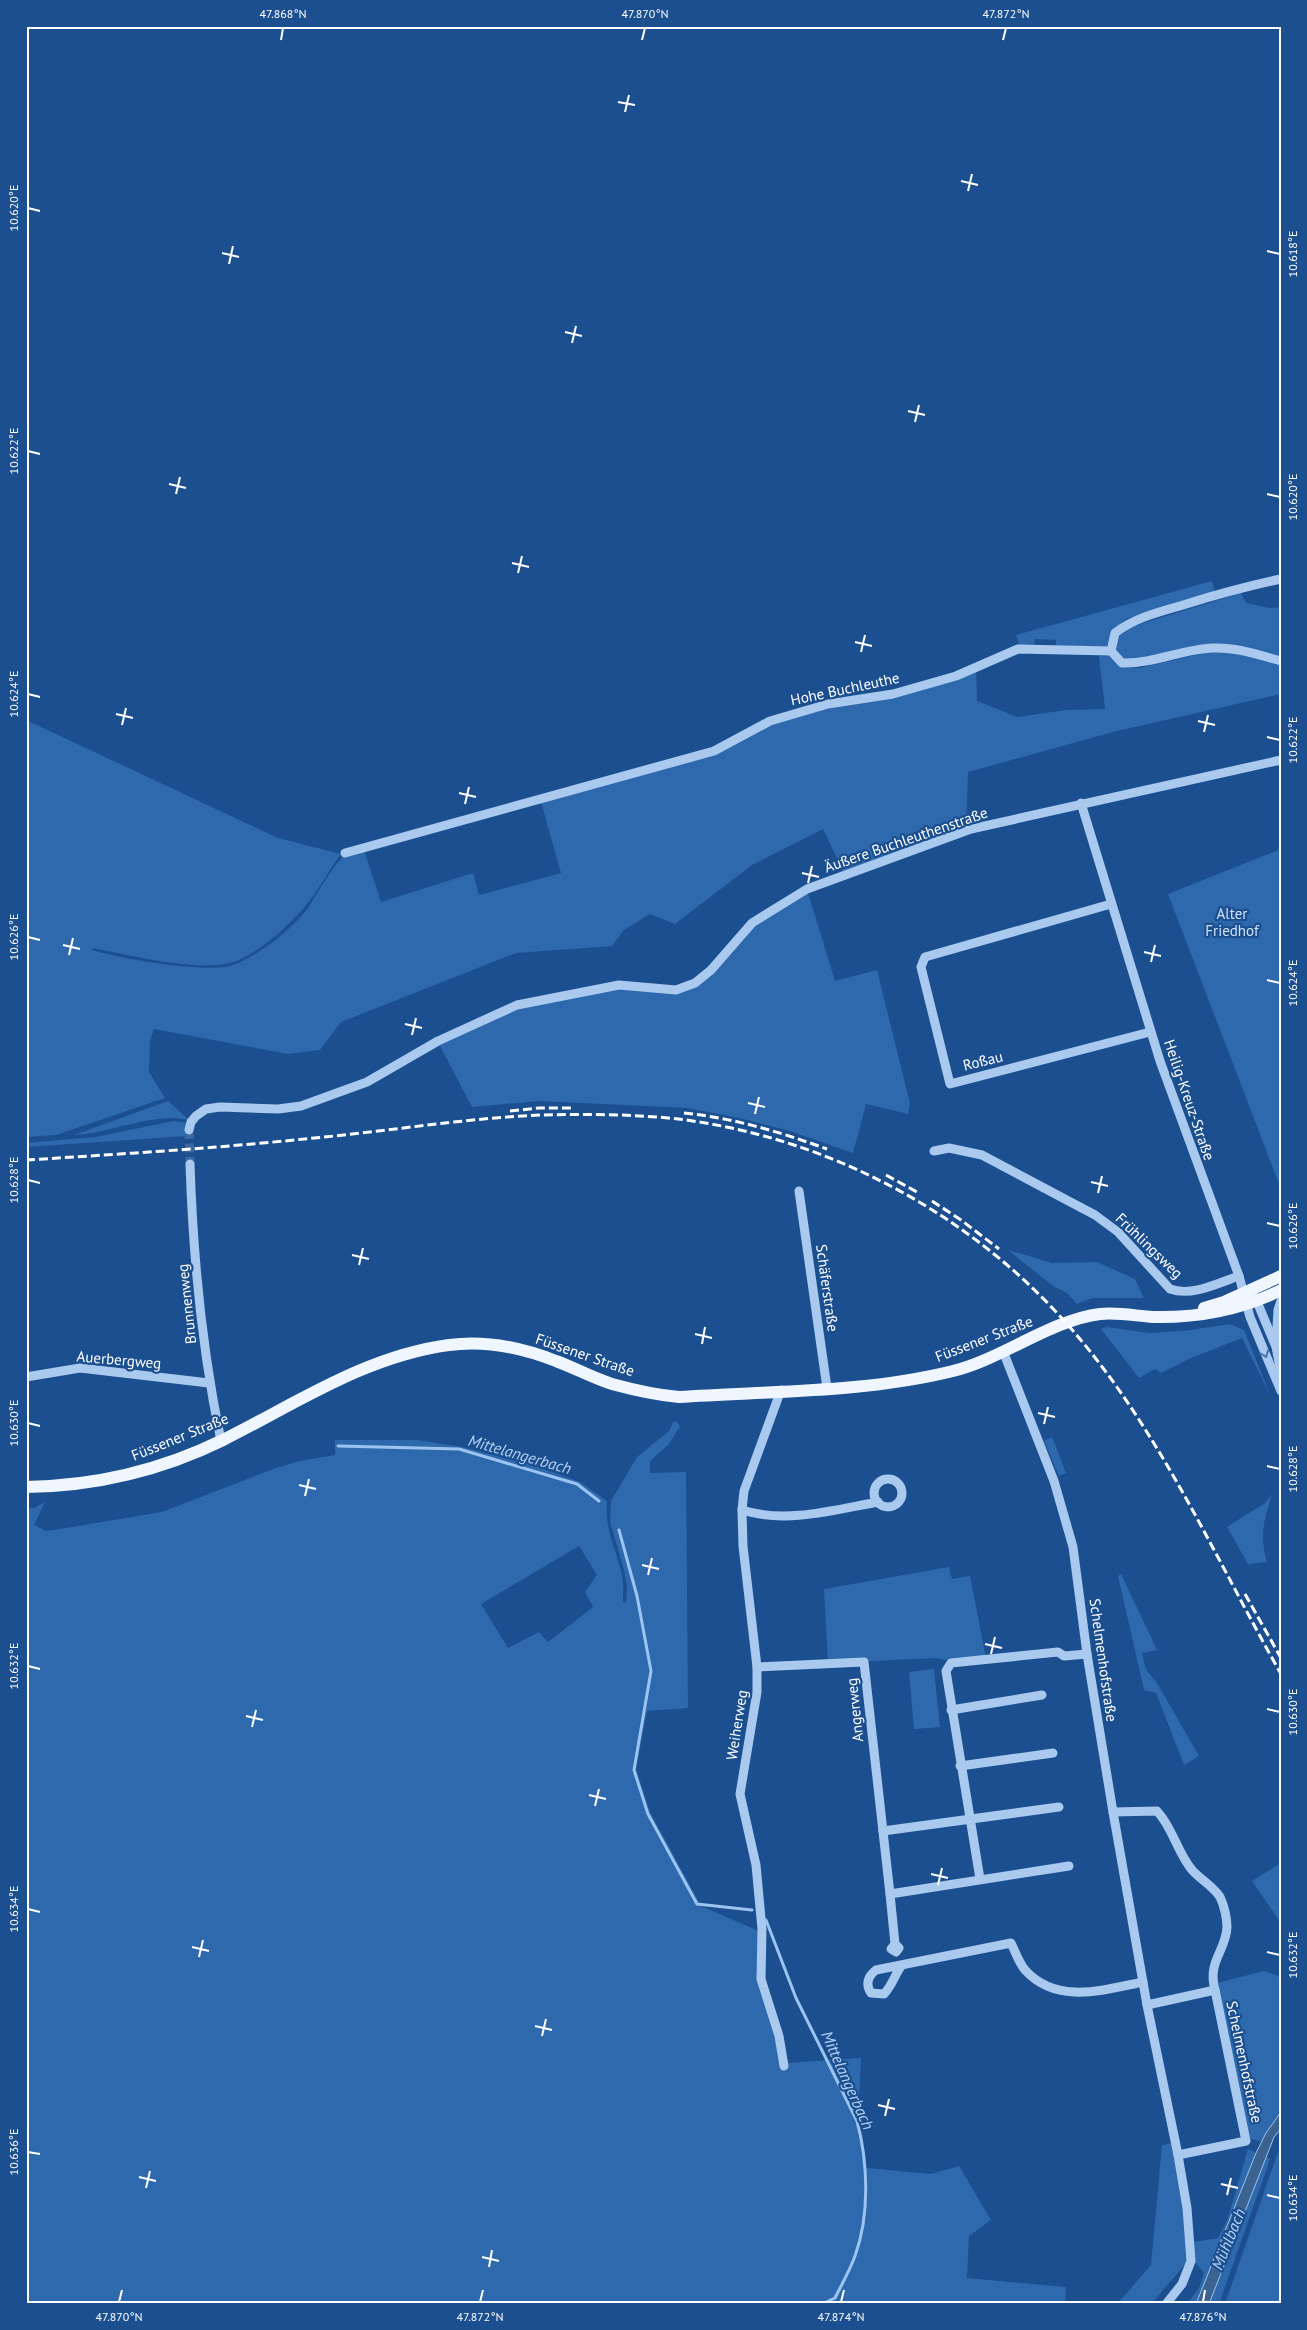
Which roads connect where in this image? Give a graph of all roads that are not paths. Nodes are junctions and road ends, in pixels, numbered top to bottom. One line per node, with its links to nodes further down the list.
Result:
1 (1281, 579): 2 (street)
2 (1111, 651): 3 (street); 6 (street, Hohe Buchleuthe)
3 (1281, 661)
4 (1281, 760): 5 (street, Äußere Buchleuthenstraße)
5 (1081, 803): 7 (street, Heilig-Kreuz-Straße); 9 (street, Äußere Buchleuthenstraße)
6 (345, 854)
7 (1111, 904): 8 (street, Heilig-Kreuz-Straße); 8 (street, Roßau)
8 (1150, 1032): 14 (street, Heilig-Kreuz-Straße)
9 (190, 1130)
10 (934, 1150): 14 (street, Frühlingsweg)
11 (190, 1164): 22 (street, Brunnenweg)
12 (799, 1191): 23 (street, Schäferstraße)
13 (1281, 1276): 16 (main road)
14 (1240, 1278): 16 (street)
15 (1281, 1290): 16 (main road)
16 (1249, 1297): 18 (street); 19 (main road, Füssener Straße); 25 (street, one-way to 25)
17 (1281, 1301): 18 (street)
18 (1276, 1347): 20 (street)
19 (1003, 1351): 23 (main road, Füssener Straße); 30 (street, Schelmenhofstraße)
20 (1281, 1374)
21 (26, 1377): 22 (street, Auerbergweg)
22 (209, 1383): 26 (street, Brunnenweg)
23 (827, 1388): 24 (main road, Füssener Straße)
24 (780, 1390): 26 (main road, Füssener Straße); 29 (street, Weiherweg)
25 (1281, 1391)
26 (221, 1441): 27 (main road, Füssener Straße)
27 (26, 1487)
28 (878, 1502): 29 (street)
29 (742, 1510): 31 (street, Weiherweg)
30 (1087, 1654): 33 (street); 37 (street, Schelmenhofstraße)
31 (757, 1667): 39 (street, Angerweg); 48 (street, Weiherweg)
32 (1042, 1695): 33 (street)
33 (951, 1710): 35 (street)
34 (1053, 1753): 35 (street)
35 (960, 1766): 38 (street)
36 (1059, 1807): 38 (street)
37 (1112, 1812): 45 (street, Schelmenhofstraße); 46 (street)
38 (969, 1820): 39 (street); 41 (street)
39 (883, 1831): 42 (street, Angerweg)
40 (1069, 1866): 41 (street)
41 (980, 1879): 42 (street)
42 (890, 1894): 43 (street, Angerweg)
43 (895, 1944)
44 (902, 1965): 45 (street)
45 (1143, 1982): 47 (street, Schelmenhofstraße)
46 (1215, 1990): 47 (street, Schelmenhofstraße); 49 (street, Schelmenhofstraße)
47 (1147, 2004): 49 (street, Schelmenhofstraße)
48 (784, 2066)
49 (1178, 2155): 50 (street, Schelmenhofstraße)
50 (1166, 2304)

